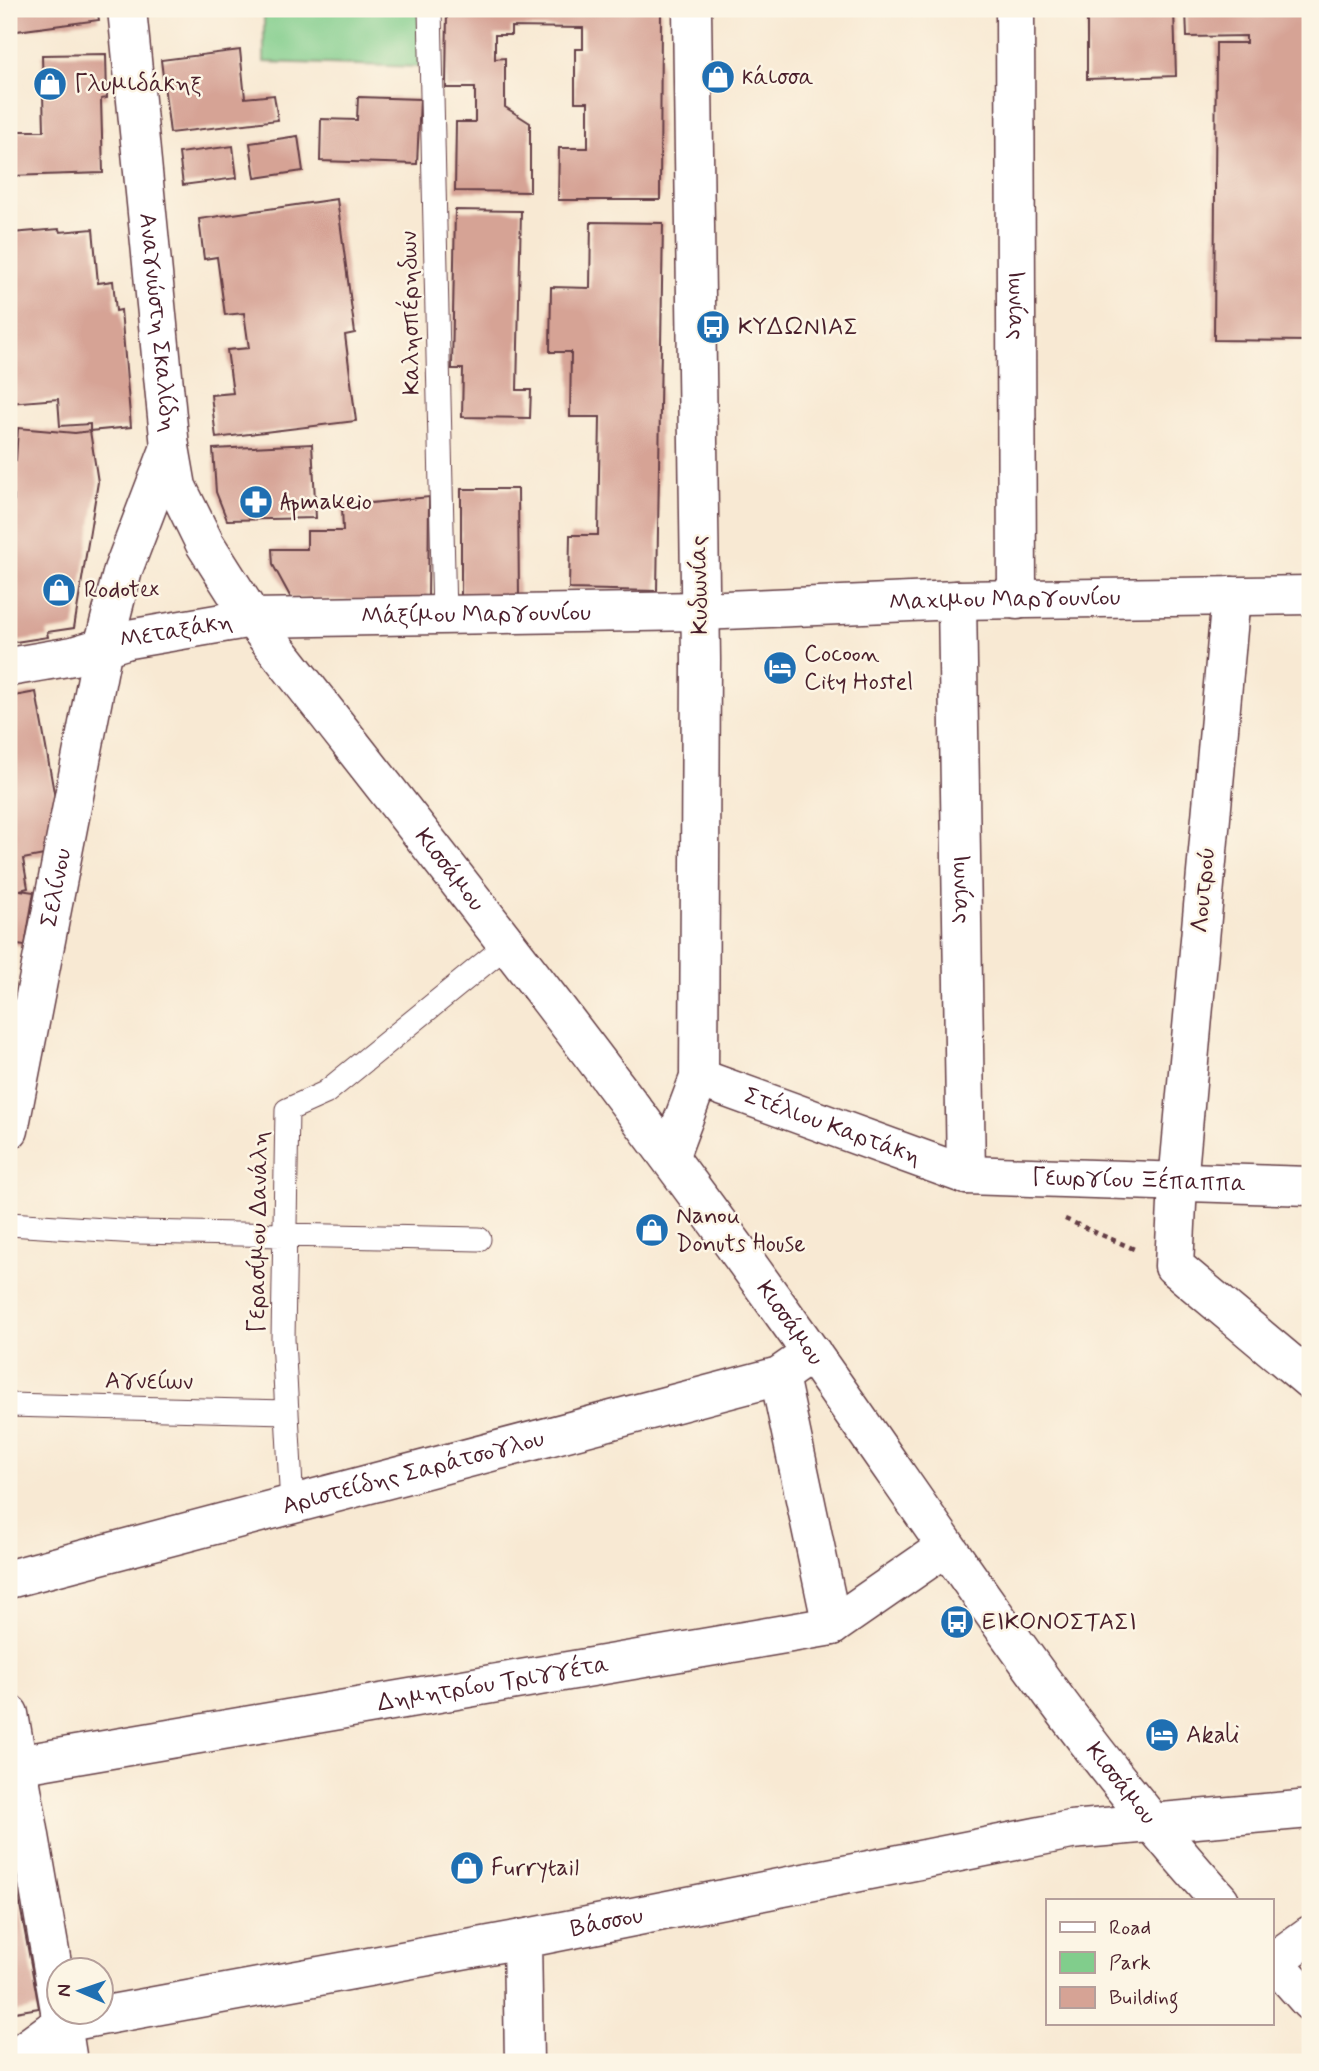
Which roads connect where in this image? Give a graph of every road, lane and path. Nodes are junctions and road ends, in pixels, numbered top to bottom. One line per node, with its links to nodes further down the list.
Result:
1 (127, 9): 5 (street, Αναγνώστη Σκαλίδη)
2 (430, 9): 11 (lane, Καλησπέρηδων)
3 (692, 9): 10 (street, Κυδωνίας)
4 (1015, 9): 9 (street, Ιωνίας)
5 (170, 447): 12 (street, Αναγνώστη Σκαλίδη); 13 (street, Σελίνου)
6 (1310, 595): 7 (street, Μαχιμου Mαργουνίου)
7 (1231, 596): 9 (street, Μαχιμου Mαργουνίου); 20 (street, Λουτρού)
8 (957, 600): 9 (street, Μαχιμου Mαργουνίου); 10 (street, Μαχιμου Mαργουνίου); 19 (street, Ιωνίας)
9 (1017, 600)
10 (701, 611): 11 (street, Μάξίμου Mαργουνίου); 16 (street, Κυδωνίας)
11 (444, 616): 12 (street, Μάξίμου Mαργουνίου)
12 (252, 618): 13 (street, Μεταξάκη); 15 (street, Κισσάμου)
13 (103, 647): 14 (street, Μεταξάκη); 17 (street, Σελίνου)
14 (9, 667)
15 (508, 944): 18 (street, Κισσάμου); 23 (lane, Γερασίμου Δανάλη)
16 (699, 1078): 18 (street, Κυδωνίας); 19 (street, Στέλιου Καρτάκη)
17 (11, 1108)
18 (670, 1155): 25 (street, Κισσάμου)
19 (966, 1175): 20 (street, Γεωργίου Ξέπαππα)
20 (1178, 1184): 21 (street, Γεωργίου Ξέπαππα); 27 (street)
21 (1310, 1186)
22 (9, 1224): 23 (lane)
23 (284, 1235): 24 (lane); 29 (lane, Γερασίμου Δανάλη)
24 (479, 1239)
25 (812, 1353): 26 (street, Αριστείδης Σαράτσογλου); 31 (street, Κισσάμου)
26 (779, 1376): 30 (street, Αριστείδης Σαράτσογλου); 33 (street, Κισσάμου)
27 (1310, 1380)
28 (9, 1405): 29 (lane, Αγνείων)
29 (287, 1412): 30 (lane, Γερασίμου Δανάλη)
30 (292, 1506): 32 (street, Αριστείδης Σαράτσογλου)
31 (946, 1547): 33 (street, Δημητρίου Τριγγέτα); 37 (street, Κισσάμου)
32 (9, 1579)
33 (832, 1626): 35 (street, Δημητρίου Τριγγέτα)
34 (9, 1714): 35 (street)
35 (18, 1765): 41 (street)
36 (1310, 1809): 37 (street, Βάσσου)
37 (1150, 1824): 38 (street, Κισσάμου); 40 (street, Βάσσου)
38 (1218, 1899)
39 (1310, 1935): 42 (street)
40 (522, 1939): 45 (street, Βάσσου); 50 (street)
41 (50, 1955)
42 (1274, 1959)
43 (1274, 1961): 44 (street)
44 (1310, 2002)
45 (116, 2006)
46 (49, 2025): 48 (street)
47 (62, 2025): 49 (street)
48 (9, 2062)
49 (68, 2062)
50 (524, 2062)

